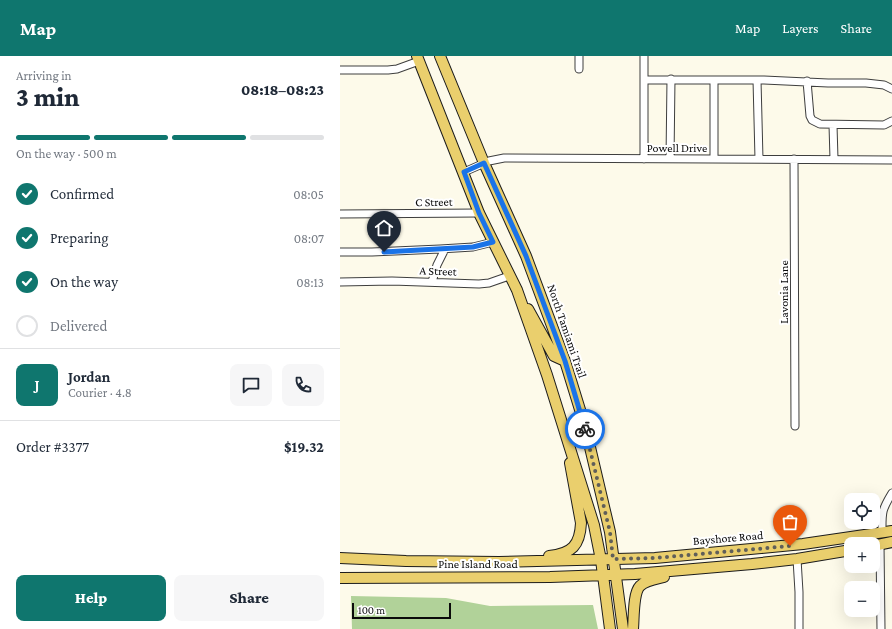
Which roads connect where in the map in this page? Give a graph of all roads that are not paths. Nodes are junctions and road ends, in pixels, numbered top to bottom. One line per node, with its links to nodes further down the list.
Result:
1 (440, 56): 22 (main road, North Tamiami Trail)
2 (579, 56): 5 (street)
3 (644, 56): 8 (street)
4 (418, 58): 6 (street); 23 (main road)
5 (579, 69)
6 (340, 70)
7 (672, 79): 8 (street); 9 (street); 16 (street)
8 (644, 80): 15 (street)
9 (714, 80): 10 (street); 17 (street)
10 (757, 80): 11 (street); 18 (street)
11 (807, 81): 12 (street); 14 (street)
12 (892, 88)
13 (892, 121): 14 (street)
14 (833, 125): 20 (street)
15 (644, 159): 16 (street, Powell Drive); 22 (street, Powell Drive)
16 (670, 159): 17 (street, Powell Drive)
17 (714, 159): 18 (street, Powell Drive)
18 (759, 159): 19 (street, Powell Drive)
19 (794, 159): 20 (street, Powell Drive); 35 (street, Lavonia Lane)
20 (834, 159): 21 (street, Powell Drive)
21 (892, 160)
22 (484, 163): 23 (street, Powell Drive); 33 (main road, North Tamiami Trail)
23 (464, 172): 24 (main road)
24 (479, 213): 25 (street, C Street); 26 (main road)
25 (340, 214)
26 (493, 242): 27 (street); 29 (main road)
27 (445, 249): 28 (street); 31 (street)
28 (340, 252)
29 (509, 276): 31 (street, A Street); 32 (main road)
30 (340, 282): 31 (street, A Street)
31 (432, 282)
32 (517, 290): 33 (main road); 34 (main road)
33 (565, 361): 42 (main road, North Tamiami Trail)
34 (561, 418): 44 (main road); 45 (main road)
35 (795, 426)
36 (892, 493): 37 (street)
37 (887, 532): 42 (main road, Bayshore Road)
38 (892, 542): 39 (main road)
39 (880, 544)
40 (844, 551): 43 (main road)
41 (340, 558): 45 (main road, Pine Island Road)
42 (613, 559): 44 (main road, Pine Island Road); 49 (main road, North Tamiami Trail)
43 (797, 559): 46 (main road); 54 (street)
44 (601, 560): 45 (main road, Pine Island Road); 48 (main road)
45 (499, 562)
46 (702, 569): 49 (main road); 53 (main road)
47 (878, 573): 55 (street)
48 (603, 575): 49 (main road, Pine Island Road); 50 (main road, Pine Island Road); 51 (main road)
49 (616, 575): 52 (main road, North Tamiami Trail)
50 (340, 578)
51 (610, 629)
52 (623, 629)
53 (633, 629)
54 (800, 629)
55 (881, 629)

